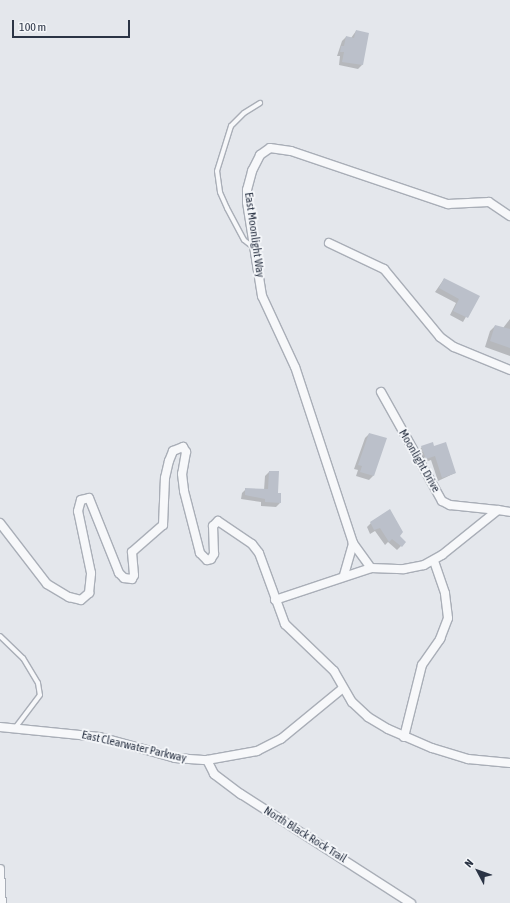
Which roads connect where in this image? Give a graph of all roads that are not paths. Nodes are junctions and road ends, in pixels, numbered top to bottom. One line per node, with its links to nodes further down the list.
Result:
1 (260, 104): 4 (lane)
2 (510, 216): 4 (street, East Moonlight Way)
3 (329, 243): 5 (street)
4 (253, 248): 10 (street, East Moonlight Way)
5 (510, 370)
6 (381, 392): 7 (street, Moonlight Drive)
7 (498, 510): 8 (street); 11 (street)
8 (510, 512)
9 (0, 523): 14 (street)
10 (353, 543): 12 (street, East Moonlight Way); 13 (street)
11 (434, 561): 12 (street); 19 (street)
12 (371, 568): 13 (street)
13 (344, 575): 14 (street)
14 (275, 600): 16 (street)
15 (0, 636): 18 (lane)
16 (343, 688): 19 (street); 20 (street, East Clearwater Parkway)
17 (0, 727): 18 (street, East Clearwater Parkway)
18 (15, 728): 20 (street, East Clearwater Parkway)
19 (404, 737): 21 (street)
20 (207, 760): 24 (street, North Black Rock Trail)
21 (510, 763)
22 (0, 869): 23 (street)
23 (2, 903)
24 (411, 903)

